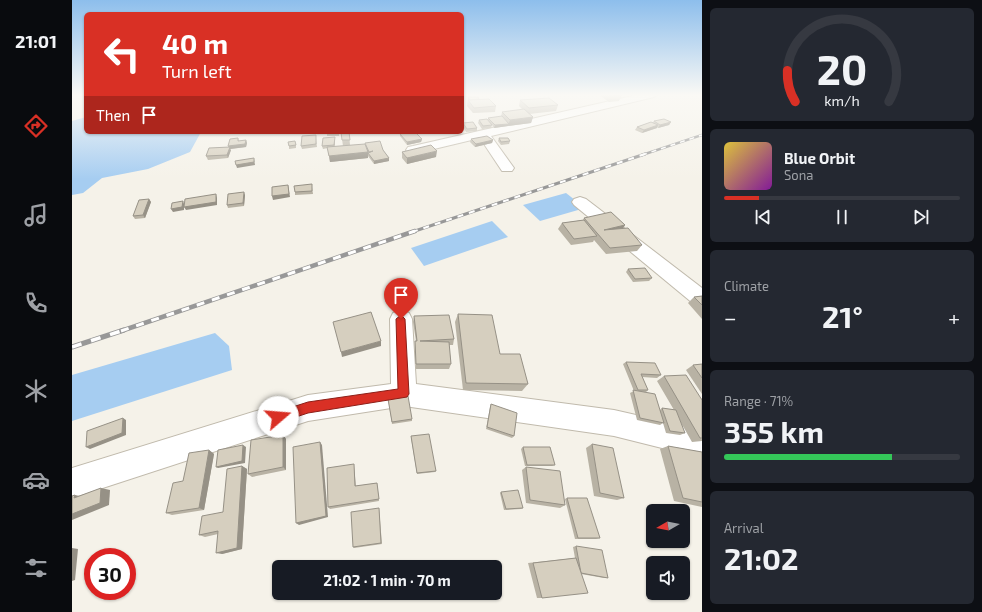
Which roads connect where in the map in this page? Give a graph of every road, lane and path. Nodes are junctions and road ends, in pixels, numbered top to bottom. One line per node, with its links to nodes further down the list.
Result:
1 (533, 123): 2 (street)
2 (484, 134): 3 (street); 4 (street)
3 (413, 150)
4 (507, 168)
5 (580, 202): 6 (street)
6 (702, 299)
7 (401, 319): 8 (street)
8 (404, 394): 9 (street); 10 (street)
9 (702, 444)
10 (72, 483)

